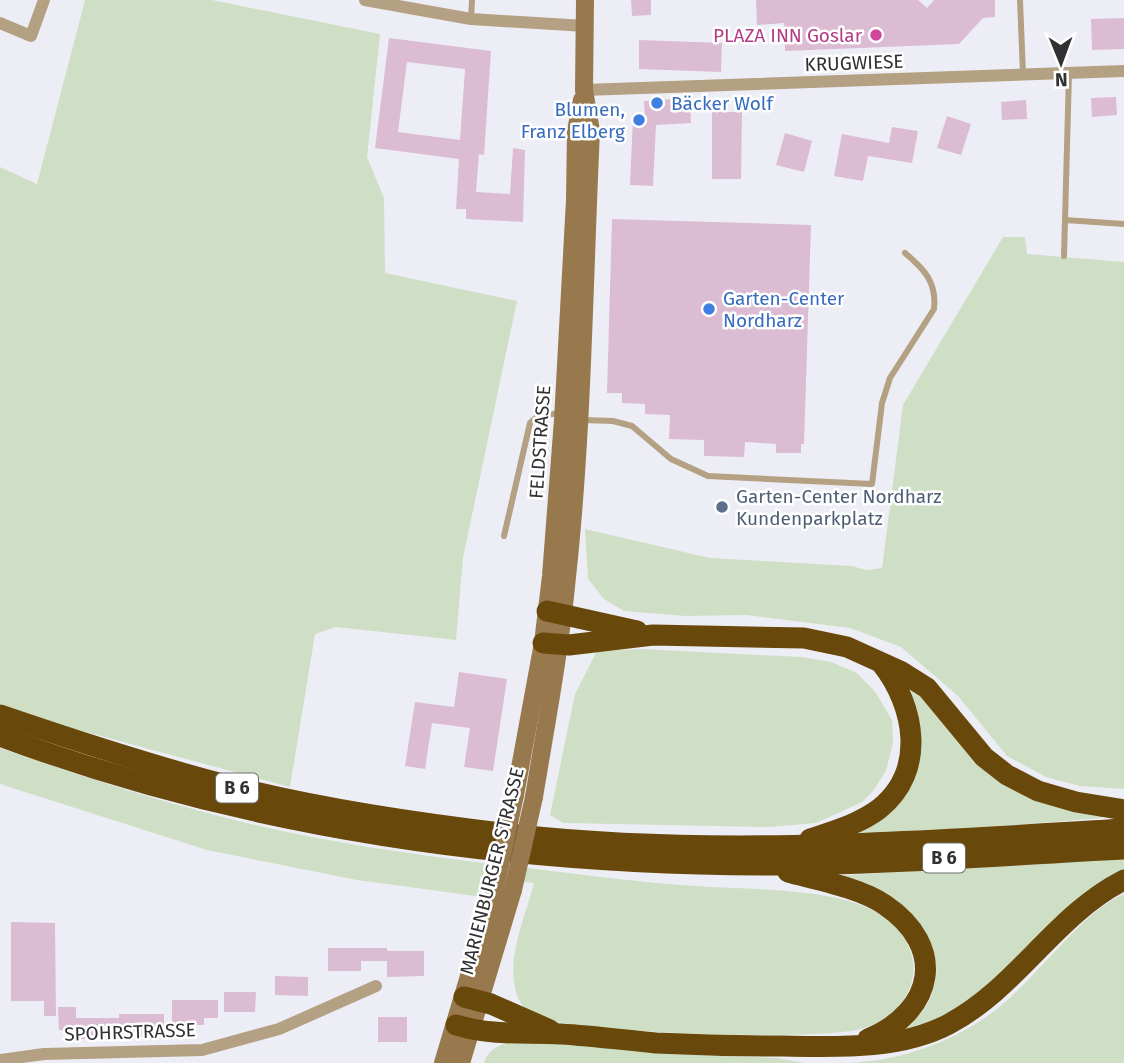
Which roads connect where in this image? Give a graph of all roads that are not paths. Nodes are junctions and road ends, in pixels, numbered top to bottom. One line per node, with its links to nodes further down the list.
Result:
1 (44, 0): 7 (street)
2 (365, 0): 6 (street)
3 (472, 0): 6 (lane)
4 (586, 0): 8 (street, FELDSTRASSE)
5 (1020, 0): 11 (lane)
6 (471, 19): 8 (street)
7 (0, 23)
8 (585, 26): 12 (street, FELDSTRASSE)
9 (1124, 71): 10 (street, KRUGWIESE)
10 (1069, 74): 11 (street, KRUGWIESE); 13 (lane)
11 (1023, 76): 12 (street, KRUGWIESE)
12 (584, 90): 17 (street, FELDSTRASSE)
13 (1065, 220): 14 (lane); 16 (lane)
14 (1124, 224)
15 (905, 253): 17 (lane)
16 (1065, 256)
17 (571, 417): 18 (lane); 19 (street, FELDSTRASSE)
18 (504, 537)
19 (555, 612): 20 (highway); 21 (street, FELDSTRASSE)
20 (653, 635): 21 (highway); 22 (highway)
21 (551, 643): 23 (street, FELDSTRASSE); 26 (street, FELDSTRASSE)
22 (881, 662): 27 (highway); 29 (highway)
23 (553, 686): 33 (street, MARIENBURGER STRASSE, bridge)
24 (0, 715): 29 (highway, B 6)
25 (0, 736): 31 (highway, B 6)
26 (515, 795): 33 (street, MARIENBURGER STRASSE, bridge)
27 (1124, 810)
28 (1124, 829): 29 (highway, B 6)
29 (789, 845)
30 (1124, 849): 31 (highway, B 6)
31 (764, 865): 38 (highway)
32 (1124, 880): 38 (highway)
33 (504, 889): 35 (street, MARIENBURGER STRASSE)
34 (376, 986): 39 (street, SPOHRSTRASSE)
35 (473, 1000): 36 (street, MARIENBURGER STRASSE); 37 (highway)
36 (464, 1027): 37 (highway); 40 (street, MARIENBURGER STRASSE); 41 (street, MARIENBURGER STRASSE)
37 (559, 1034): 38 (highway)
38 (853, 1045)
39 (0, 1060)
40 (443, 1063)
41 (461, 1063)

